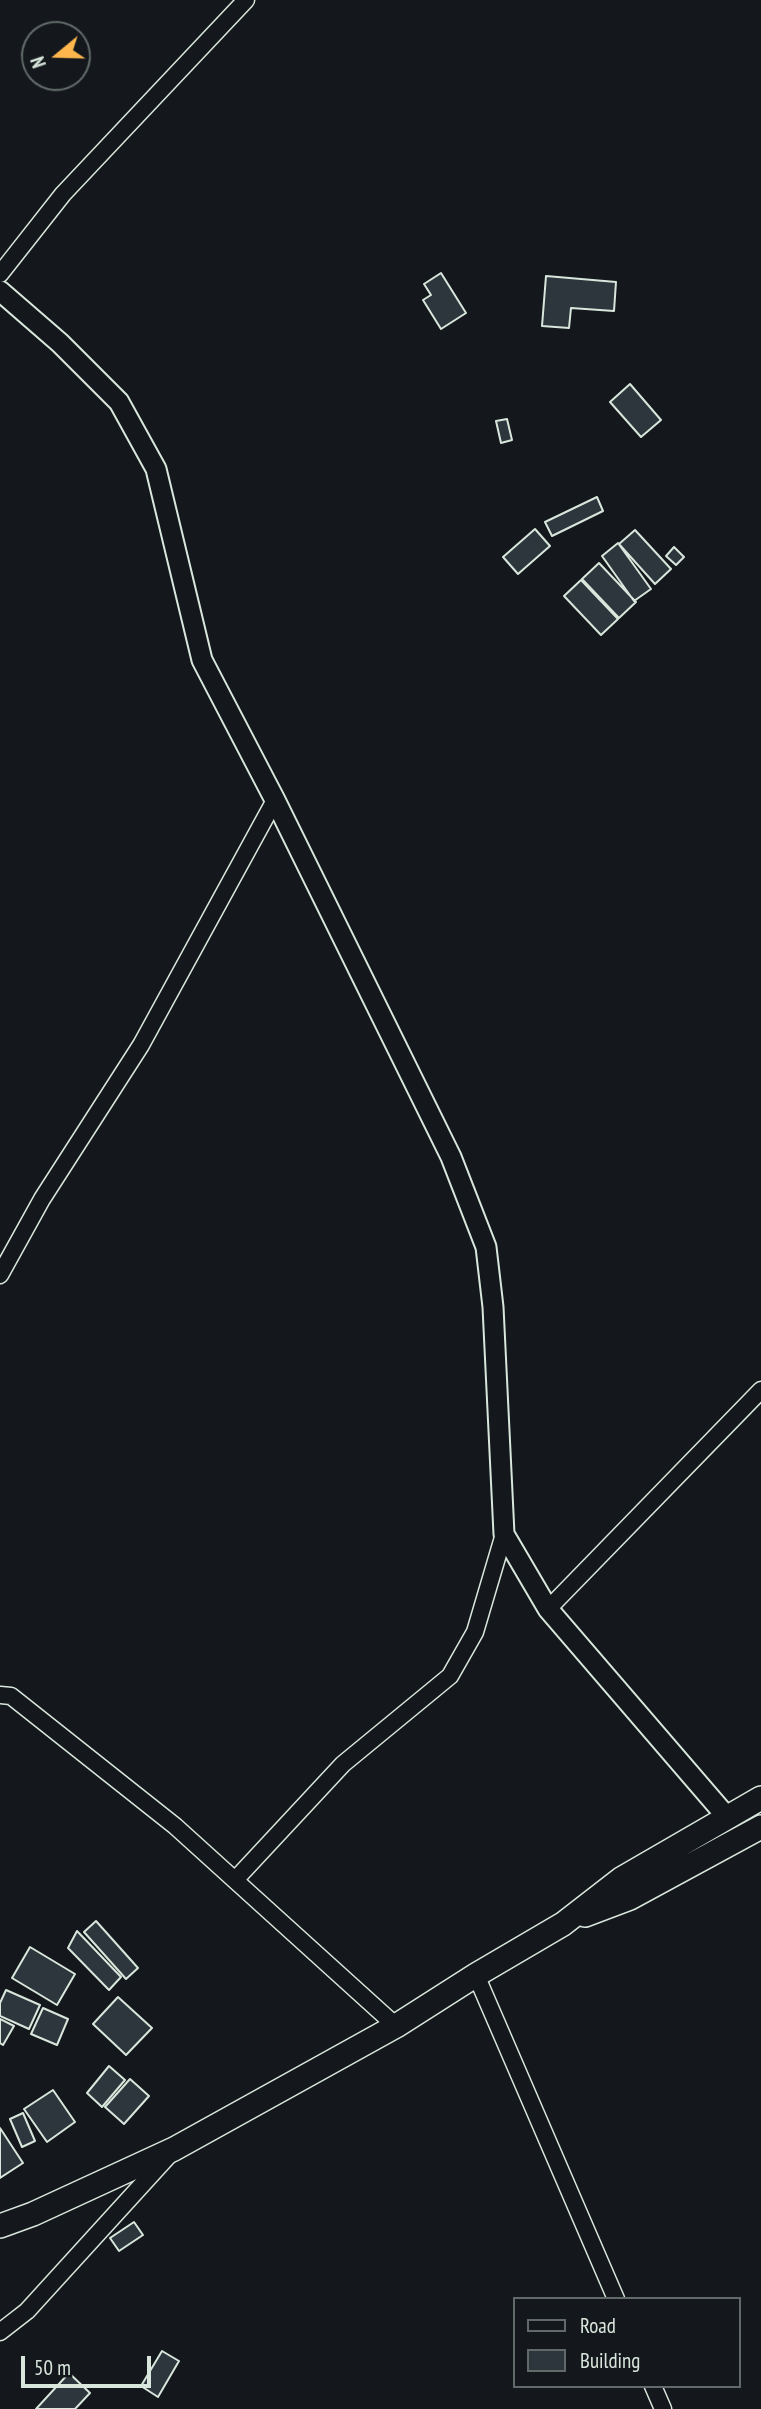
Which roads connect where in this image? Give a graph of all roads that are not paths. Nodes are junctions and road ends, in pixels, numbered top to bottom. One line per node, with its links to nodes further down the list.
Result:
1 (246, 0): 2 (street)
2 (0, 274)
3 (0, 291): 4 (street)
4 (275, 800): 5 (street); 7 (street)
5 (0, 1275)
6 (761, 1390): 8 (street)
7 (504, 1534): 8 (street); 13 (street)
8 (548, 1609): 11 (street)
9 (0, 1695): 13 (street)
10 (761, 1798): 11 (main road)
11 (727, 1817): 14 (main road)
12 (761, 1827): 14 (main road)
13 (235, 1880): 16 (street)
14 (563, 1924): 15 (main road)
15 (476, 1975): 16 (main road); 19 (street)
16 (396, 2026): 17 (main road)
17 (174, 2149): 18 (main road); 20 (street)
18 (0, 2226)
19 (615, 2297)
20 (0, 2332)
21 (654, 2388): 22 (street)
22 (663, 2409)

